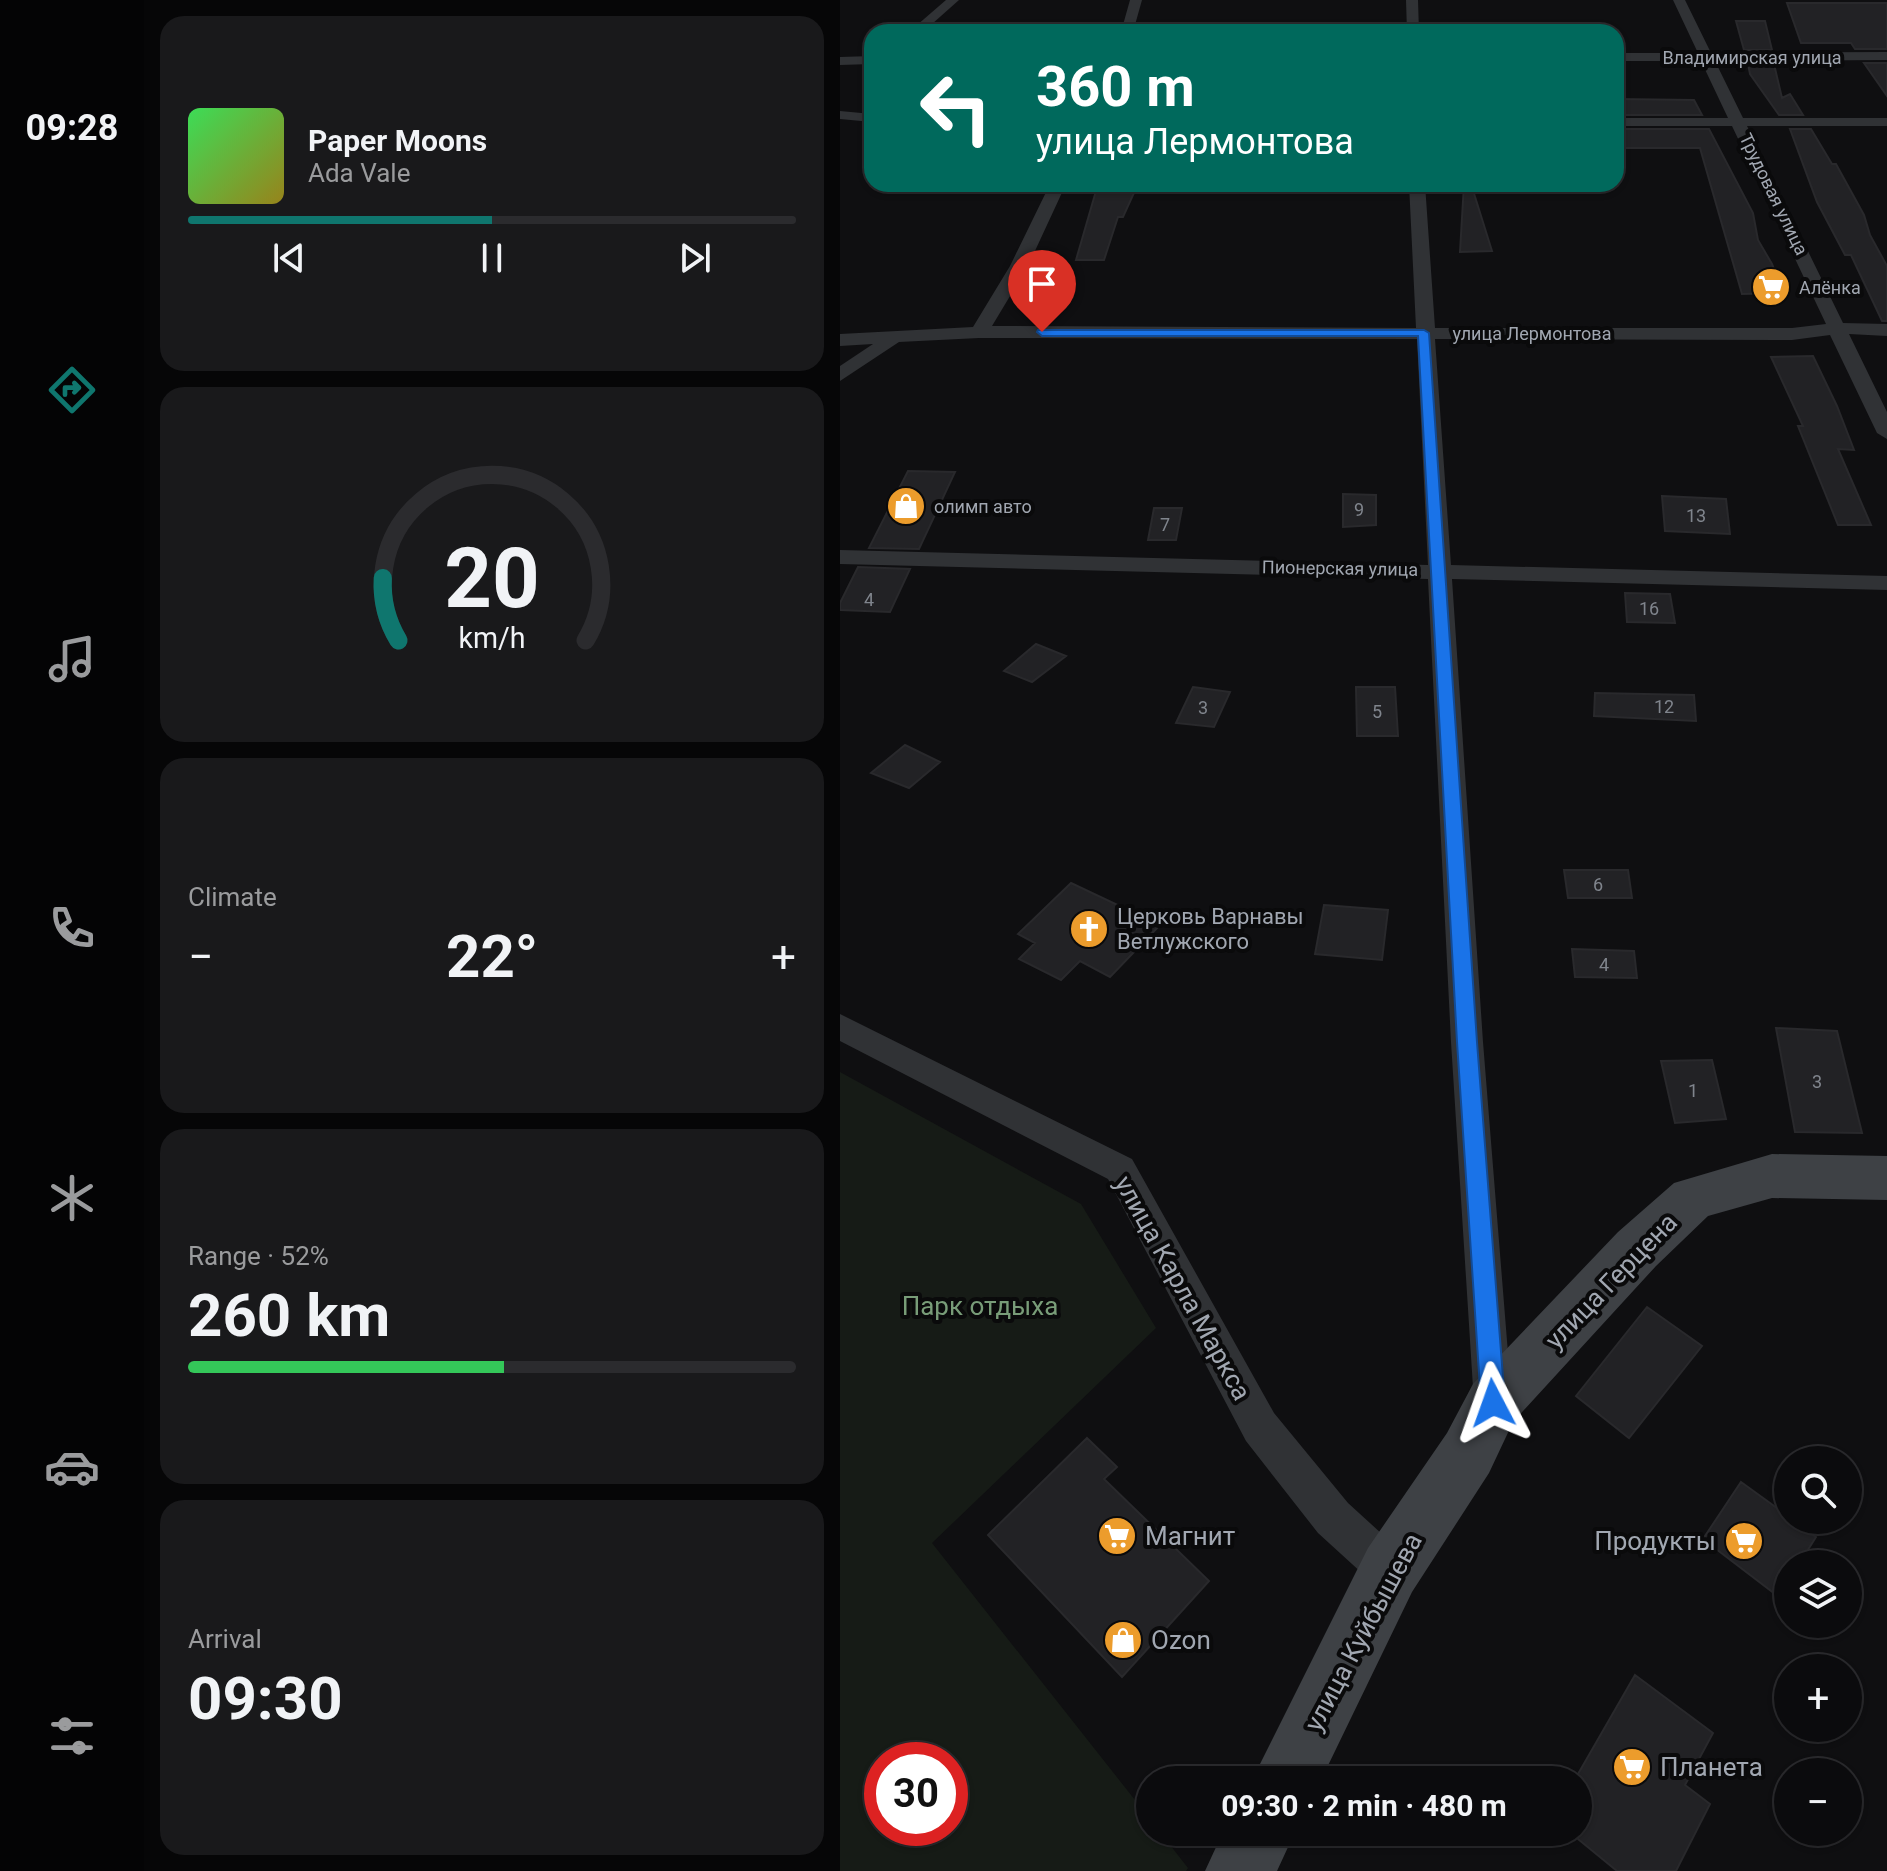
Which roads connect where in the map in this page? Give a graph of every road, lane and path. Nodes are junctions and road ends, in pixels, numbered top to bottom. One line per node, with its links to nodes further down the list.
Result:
1 (953, 0): 5 (street)
2 (1136, 0): 6 (street)
3 (1412, 0): 7 (street)
4 (1679, 0): 10 (street, Трудовая улица)
5 (924, 24)
6 (1129, 24)
7 (1413, 24)
8 (1887, 56): 10 (street, Владимирская улица)
9 (1624, 57): 10 (street, Владимирская улица)
10 (1708, 57): 16 (street, Трудовая улица)
11 (864, 60): 12 (street)
12 (840, 61)
13 (840, 115): 14 (street)
14 (864, 117)
15 (1624, 122): 16 (street)
16 (1739, 122): 17 (street); 20 (street, Трудовая улица)
17 (1887, 122)
18 (1054, 192): 22 (street)
19 (1417, 192): 23 (street)
20 (1839, 328): 21 (street, улица Лермонтова); 23 (street, улица Лермонтова); 27 (street, Трудовая улица)
21 (1887, 330)
22 (979, 332): 23 (street, улица Лермонтова); 24 (street, улица Лермонтова)
23 (1424, 333): 29 (street)
24 (892, 339): 25 (street, улица Лермонтова); 26 (street)
25 (840, 340)
26 (840, 375)
27 (1887, 433)
28 (840, 557): 29 (street, Пионерская улица)
29 (1440, 570): 30 (street, Пионерская улица); 33 (street)
30 (1887, 583)
31 (840, 1026): 34 (street, улица Карла Маркса)
32 (1887, 1178): 33 (street, улица Герцена)
33 (1493, 1403): 34 (street, улица Куйбышева)
34 (1390, 1570): 35 (street, улица Куйбышева)
35 (1293, 1766)
36 (1253, 1846): 37 (street)
37 (1240, 1871)

